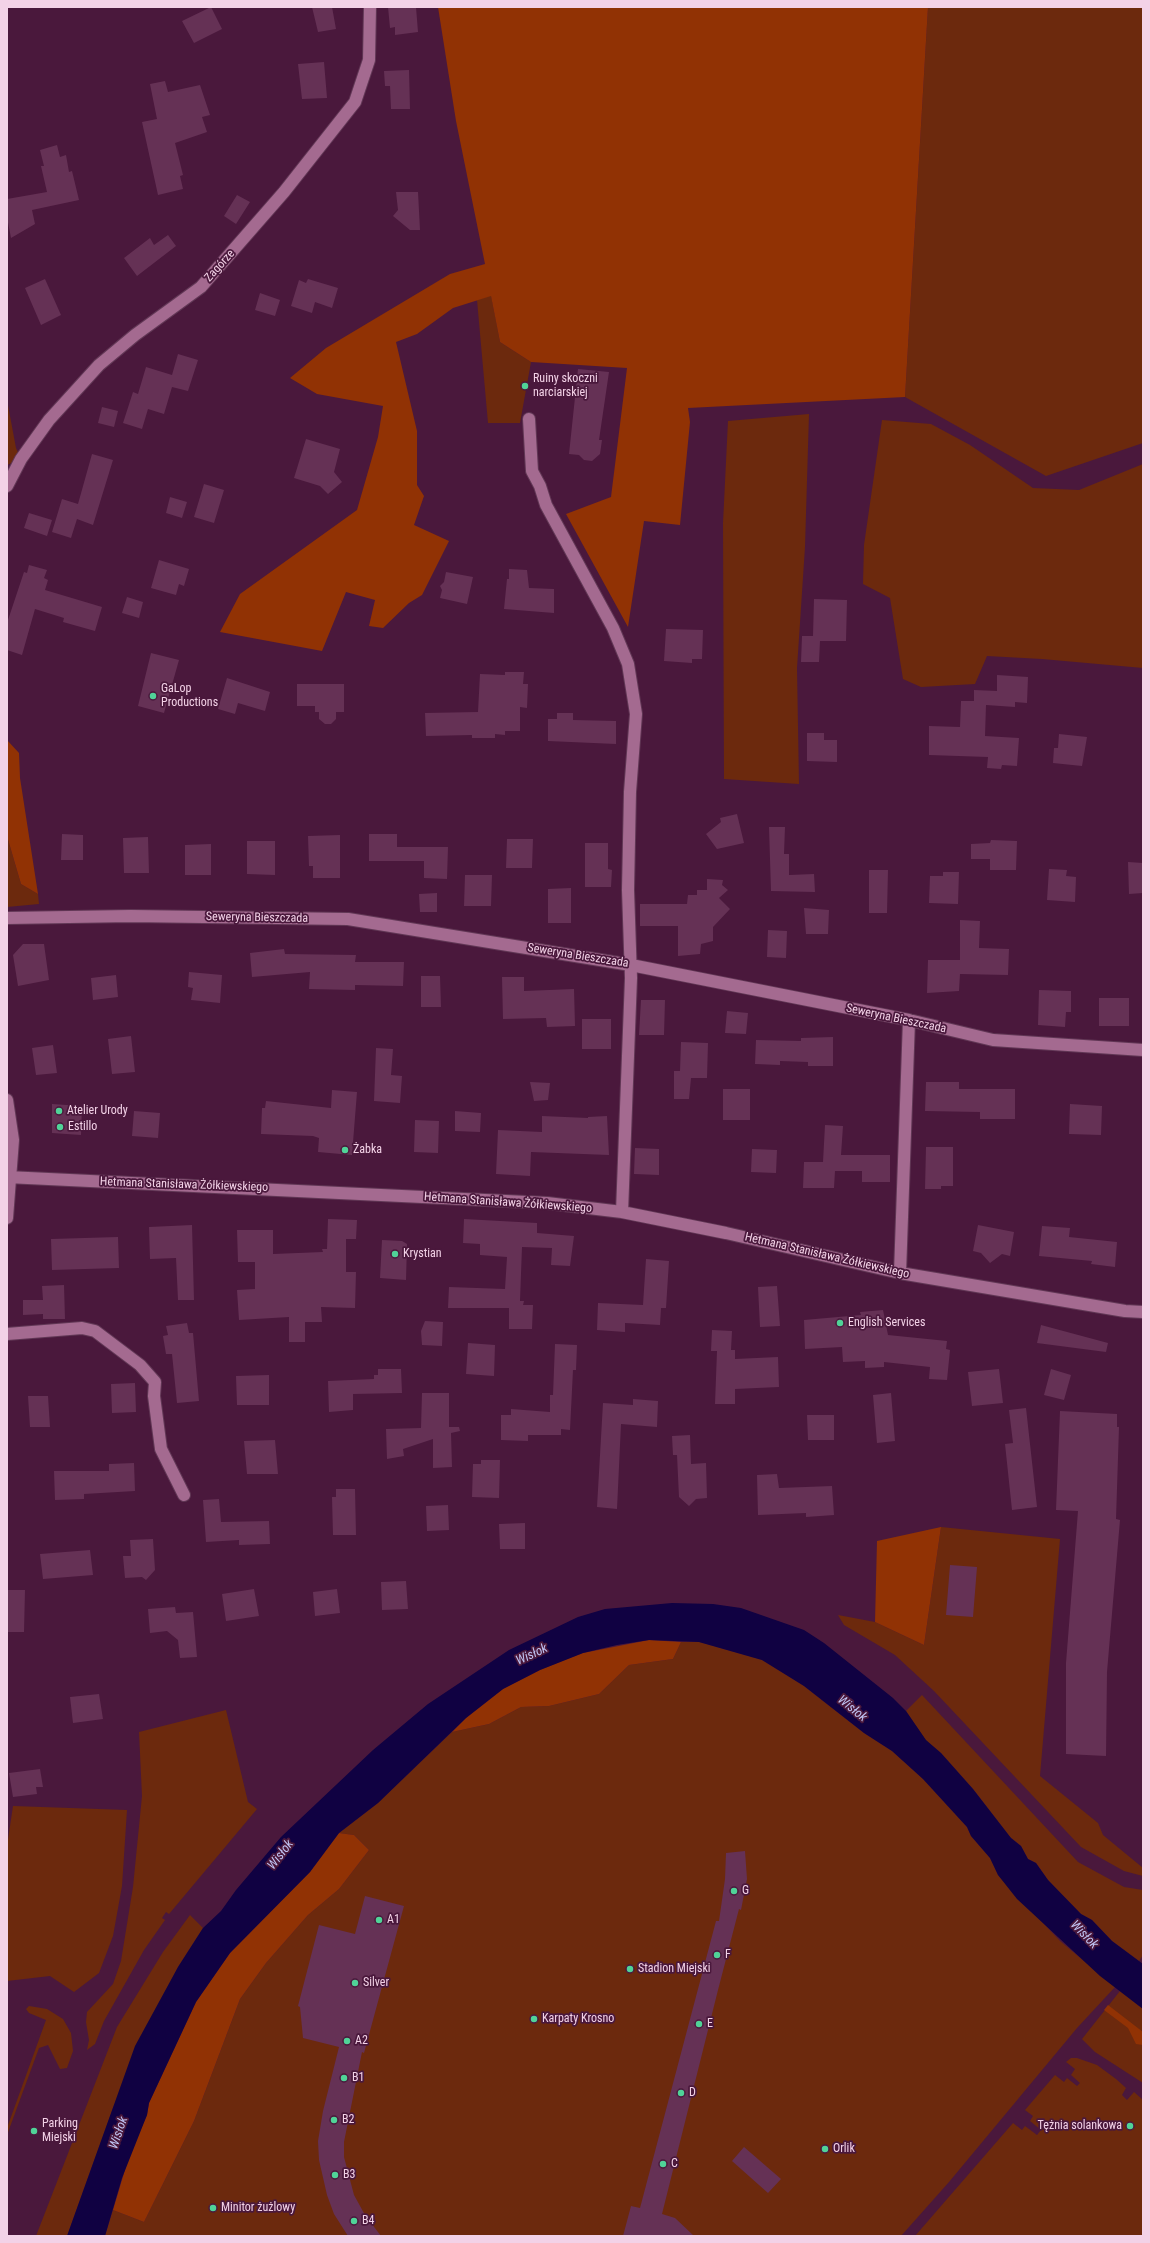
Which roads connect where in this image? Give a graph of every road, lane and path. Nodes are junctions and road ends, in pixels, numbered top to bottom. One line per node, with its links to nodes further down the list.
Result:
1 (370, 7): 3 (street, Zagórze)
2 (529, 419): 5 (street)
3 (7, 486)
4 (7, 918): 5 (street, Seweryna Bieszczada)
5 (631, 965): 6 (street, Seweryna Bieszczada); 10 (street)
6 (908, 1020): 7 (street, Seweryna Bieszczada); 12 (street)
7 (1143, 1050)
8 (7, 1100): 9 (street)
9 (9, 1177): 10 (street, Hetmana Stanisława Żółkiewskiego); 11 (street)
10 (622, 1212): 12 (street, Hetmana Stanisława Żółkiewskiego)
11 (7, 1218)
12 (900, 1274): 13 (street, Hetmana Stanisława Żółkiewskiego)
13 (1143, 1312)
14 (7, 1334): 15 (street)
15 (184, 1495)

